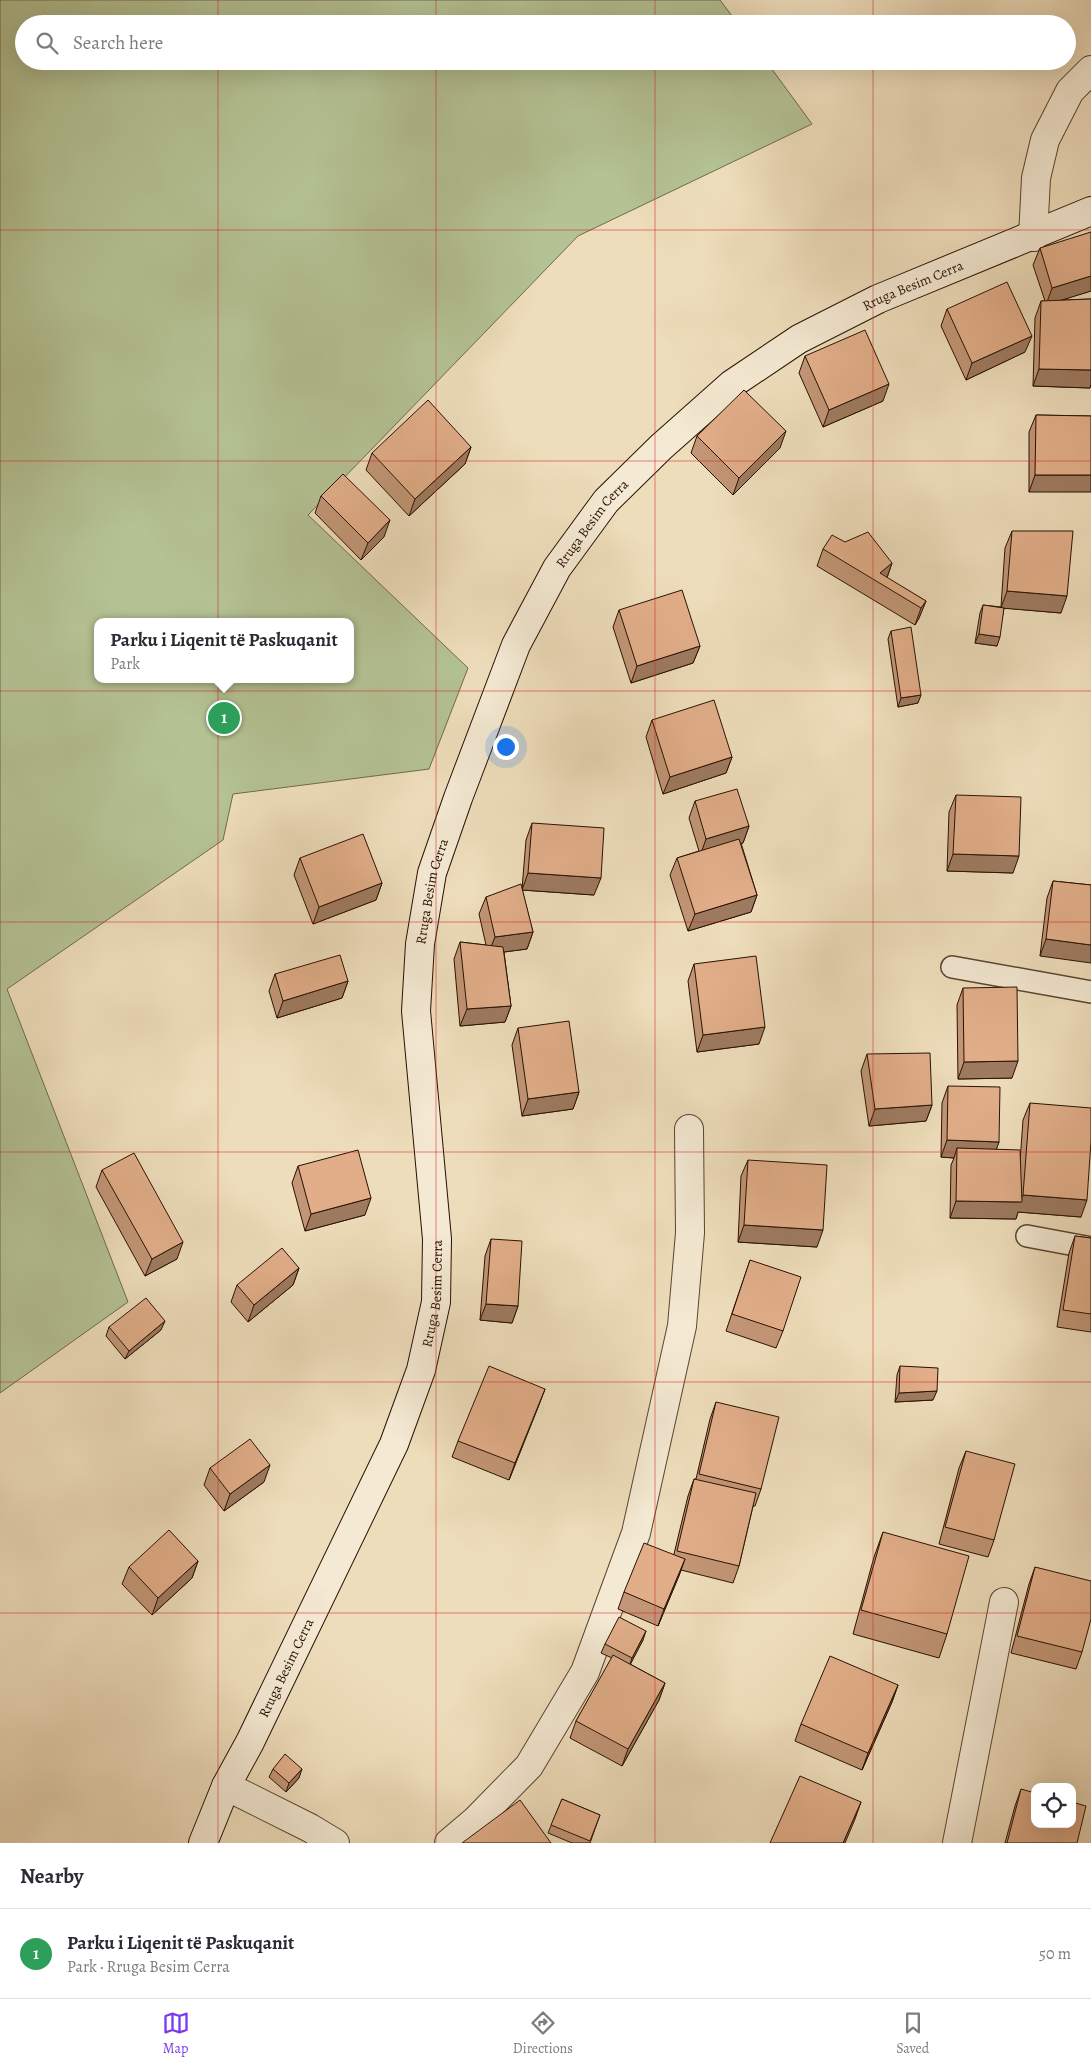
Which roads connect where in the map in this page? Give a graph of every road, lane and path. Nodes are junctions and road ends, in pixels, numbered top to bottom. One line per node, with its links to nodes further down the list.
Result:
1 (1091, 70): 3 (street)
2 (1091, 212): 3 (street, Rruga Besim Cerra)
3 (1033, 237): 10 (street, Rruga Besim Cerra)
4 (952, 967): 5 (lane)
5 (1091, 992)
6 (689, 1129): 13 (street)
7 (1026, 1236): 8 (lane)
8 (1091, 1248)
9 (1004, 1602): 14 (street)
10 (226, 1786): 11 (street, Rruga Besim Cerra); 12 (street)
11 (203, 1843)
12 (335, 1843)
13 (449, 1843)
14 (957, 1843)

